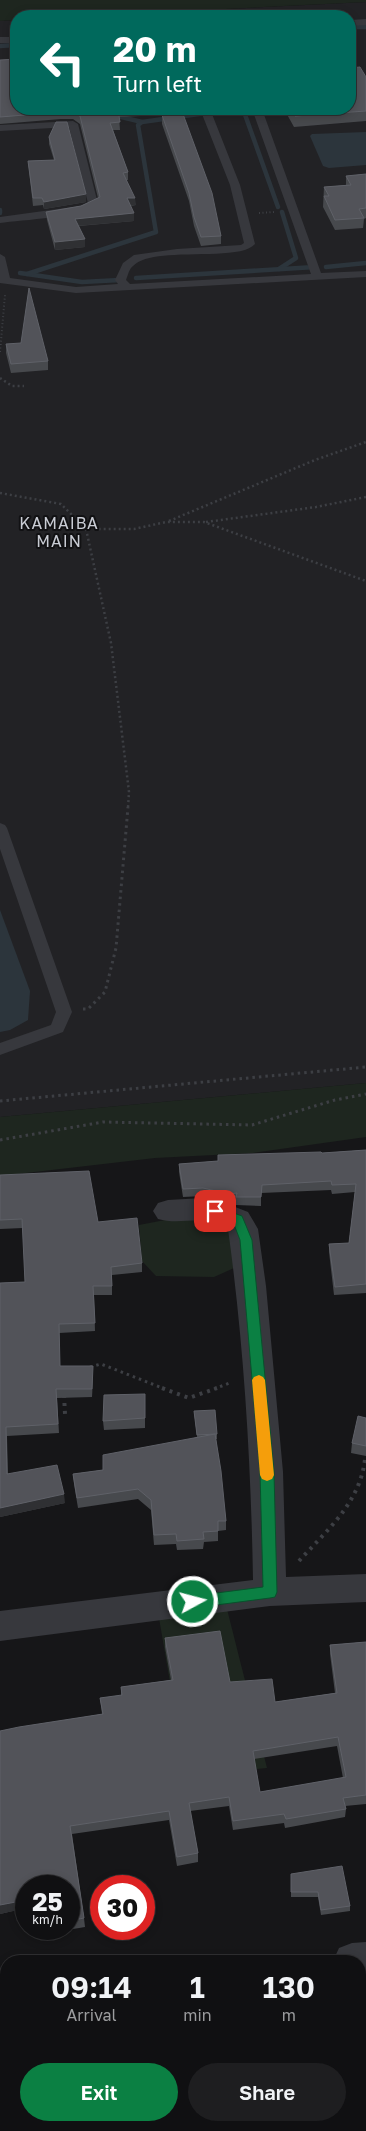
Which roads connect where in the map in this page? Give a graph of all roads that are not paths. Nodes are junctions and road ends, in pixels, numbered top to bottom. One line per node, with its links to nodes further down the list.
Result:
1 (207, 115): 10 (lane)
2 (259, 115): 8 (lane)
3 (0, 128): 4 (lane)
4 (47, 214): 5 (lane)
5 (0, 220)
6 (0, 257): 9 (lane)
7 (366, 274): 8 (lane)
8 (317, 277): 10 (lane)
9 (3, 281): 10 (lane)
10 (127, 287)
11 (0, 828): 12 (lane)
12 (0, 1048)
13 (168, 1211): 15 (street)
14 (366, 1588): 15 (street)
15 (270, 1592): 16 (street)
16 (0, 1626)

